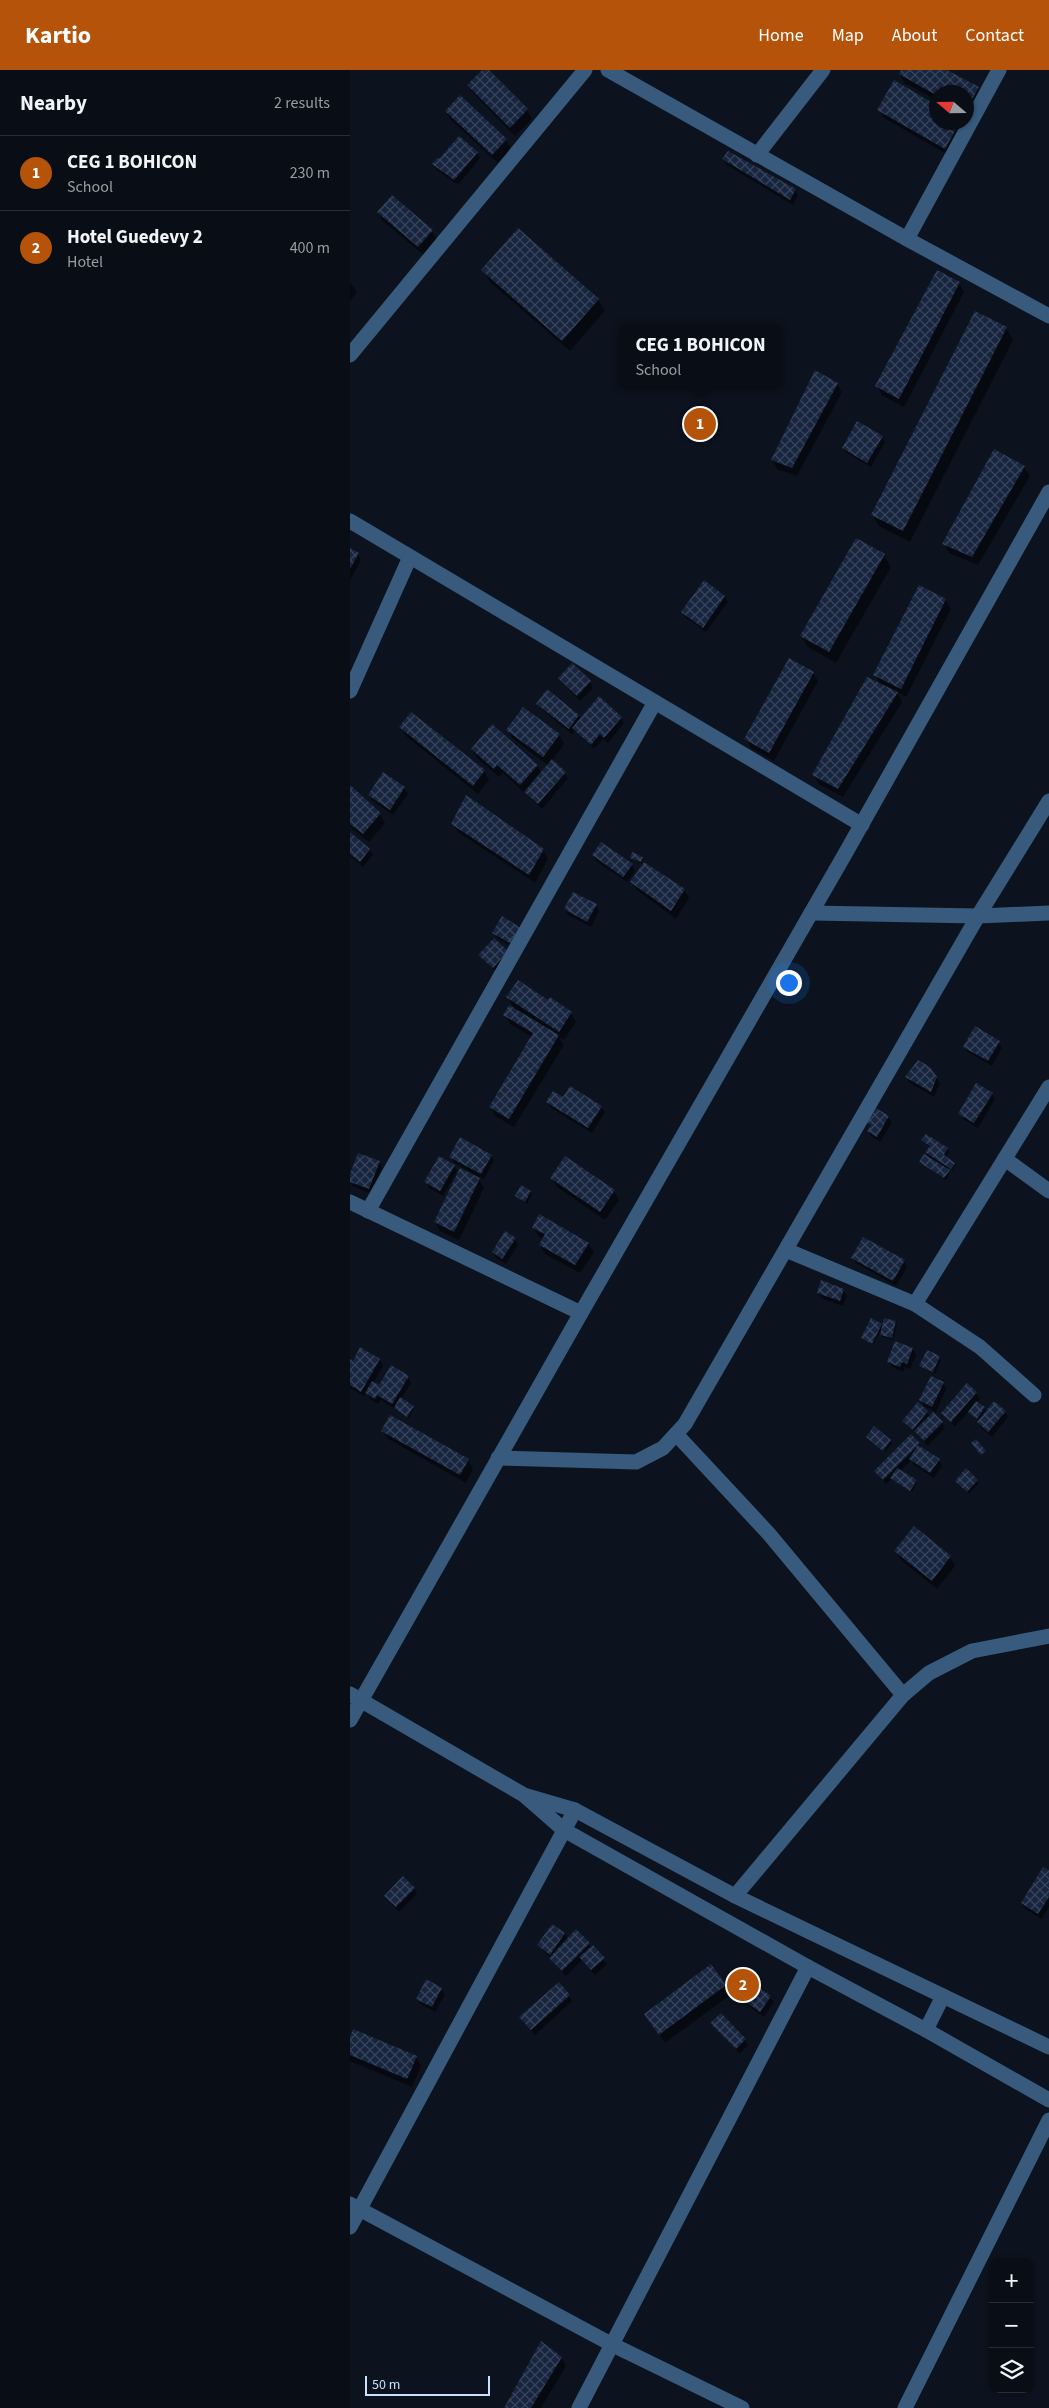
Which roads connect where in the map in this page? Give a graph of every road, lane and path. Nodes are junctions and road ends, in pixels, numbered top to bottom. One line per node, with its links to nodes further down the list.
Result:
1 (585, 70): 8 (street)
2 (608, 70): 5 (street)
3 (823, 70): 5 (street)
4 (999, 70): 6 (street)
5 (757, 155): 6 (street)
6 (907, 239): 7 (street)
7 (1049, 316)
8 (350, 355)
9 (1049, 492): 15 (street)
10 (350, 521): 11 (street)
11 (410, 557): 12 (street); 13 (street)
12 (350, 691)
13 (655, 702): 15 (street); 23 (street)
14 (1049, 801): 18 (street)
15 (862, 825): 16 (street)
16 (811, 913): 18 (street); 26 (street)
17 (1049, 914): 18 (street)
18 (978, 916): 24 (street)
19 (1049, 1087): 20 (street)
20 (1005, 1159): 21 (street); 25 (street)
21 (1049, 1191)
22 (350, 1202): 23 (street)
23 (368, 1211): 26 (street)
24 (786, 1250): 25 (street); 28 (street)
25 (915, 1304): 27 (street)
26 (580, 1313): 29 (street)
27 (1034, 1395)
28 (676, 1434): 29 (street); 31 (street)
29 (498, 1458): 32 (street)
30 (1049, 1636): 31 (street)
31 (902, 1695): 37 (street)
32 (356, 1696): 33 (street); 34 (street)
33 (350, 1720)
34 (524, 1795): 35 (street); 36 (street)
35 (574, 1810): 36 (street); 37 (street)
36 (564, 1830): 38 (street); 44 (street)
37 (735, 1896): 39 (street)
38 (808, 1967): 40 (street); 46 (street)
39 (944, 1996): 40 (street); 41 (street)
40 (926, 2030): 42 (street)
41 (1049, 2046)
42 (1049, 2100)
43 (1049, 2120): 49 (street)
44 (355, 2207): 45 (street); 46 (street)
45 (350, 2227)
46 (611, 2344): 47 (street); 48 (street)
47 (580, 2408)
48 (742, 2408)
49 (905, 2408)

